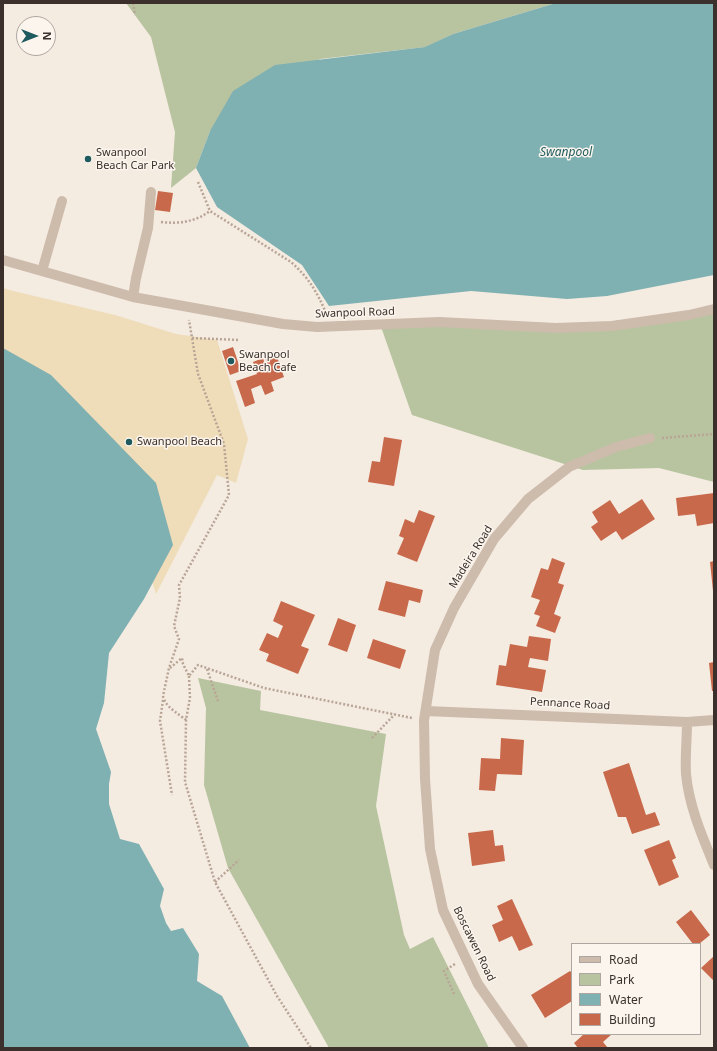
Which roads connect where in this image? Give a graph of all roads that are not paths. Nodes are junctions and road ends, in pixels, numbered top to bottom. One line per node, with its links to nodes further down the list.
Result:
1 (151, 192): 5 (street)
2 (62, 201): 4 (street)
3 (3, 260): 4 (street, Swanpool Road)
4 (42, 271): 5 (street, Swanpool Road)
5 (133, 297): 6 (street, Swanpool Road)
6 (714, 309)
7 (650, 438): 8 (street, Madeira Road)
8 (425, 716): 10 (street, Pennance Road); 12 (street, Boscawen Road)
9 (714, 720): 10 (street, Pennance Road)
10 (687, 722): 11 (street)
11 (714, 865)
12 (522, 1048)

